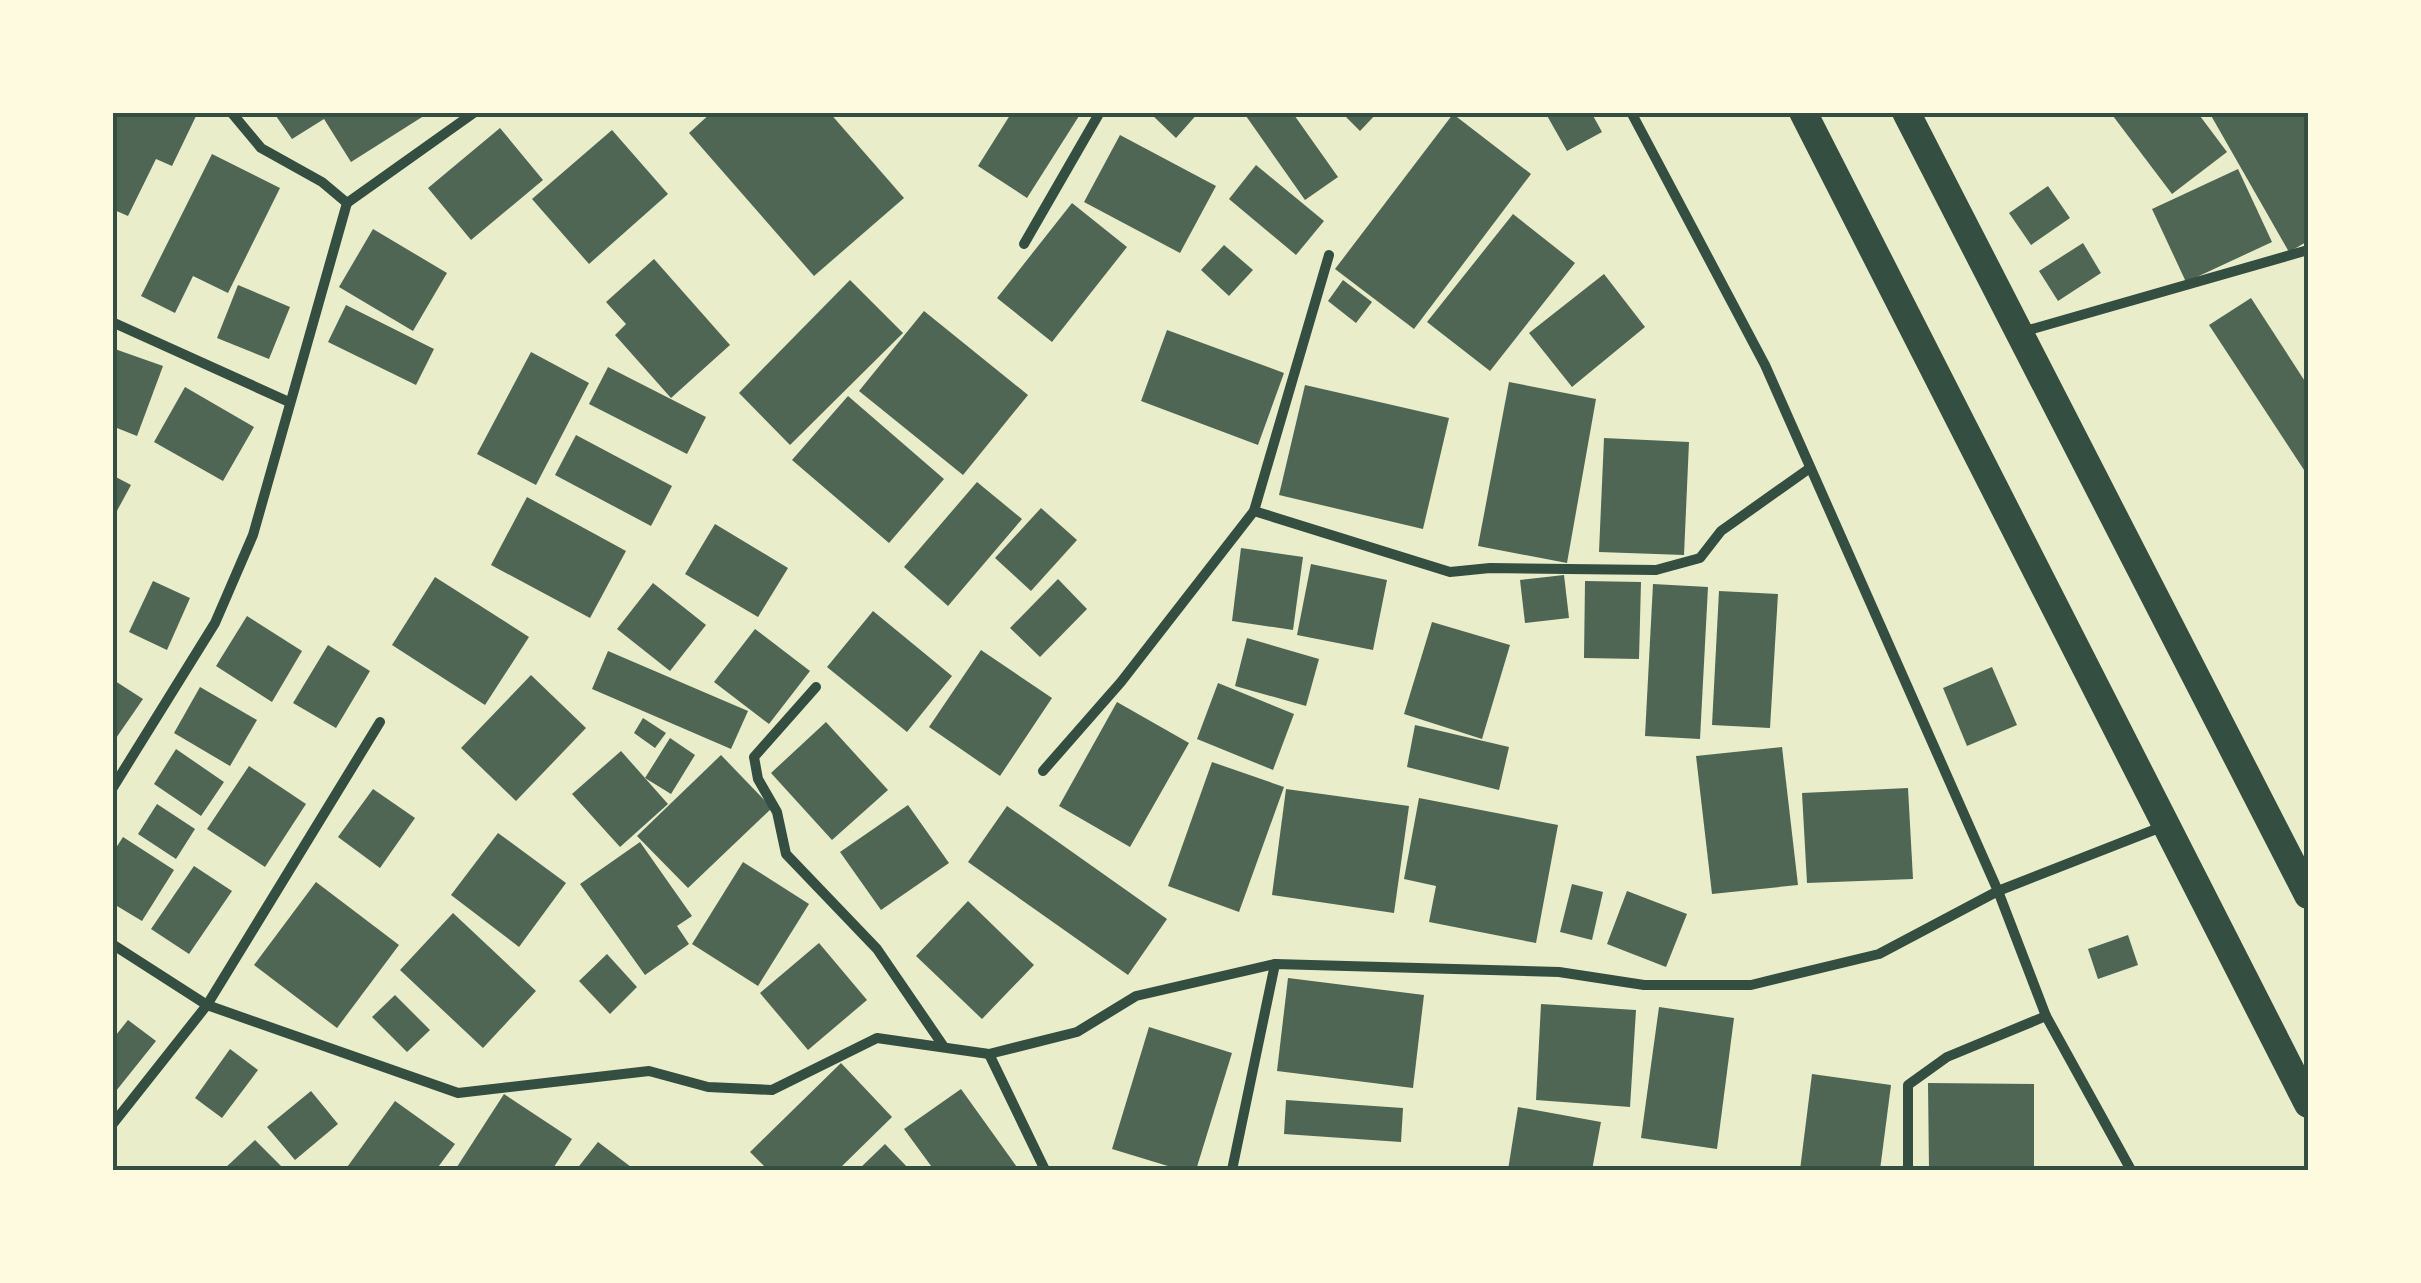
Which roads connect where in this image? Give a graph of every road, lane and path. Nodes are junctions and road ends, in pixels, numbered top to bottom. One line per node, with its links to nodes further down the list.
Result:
1 (231, 112): 7 (street)
2 (475, 112): 7 (street)
3 (1100, 112): 8 (street)
4 (1631, 112): 14 (street)
5 (1803, 112): 20 (highway)
6 (1906, 112): 12 (highway)
7 (347, 203): 13 (street)
8 (1024, 244)
9 (2308, 250): 12 (street)
10 (1329, 255): 15 (street)
11 (112, 322): 13 (street)
12 (2022, 332): 22 (highway)
13 (289, 402): 19 (street)
14 (1810, 468): 15 (street); 21 (street)
15 (1254, 511): 18 (street)
16 (816, 687): 27 (street)
17 (380, 722): 25 (street)
18 (1044, 771)
19 (112, 789)
20 (2165, 826): 21 (street); 29 (highway)
21 (1998, 890): 24 (street); 26 (street)
22 (2308, 896)
23 (112, 944): 25 (street)
24 (1275, 964): 28 (street); 32 (street)
25 (206, 1004): 27 (street); 30 (street)
26 (2046, 1016): 33 (street); 34 (street)
27 (944, 1047): 28 (street)
28 (989, 1054): 31 (street)
29 (2308, 1104)
30 (112, 1125)
31 (1045, 1170)
32 (1232, 1170)
33 (1908, 1170)
34 (2131, 1170)

